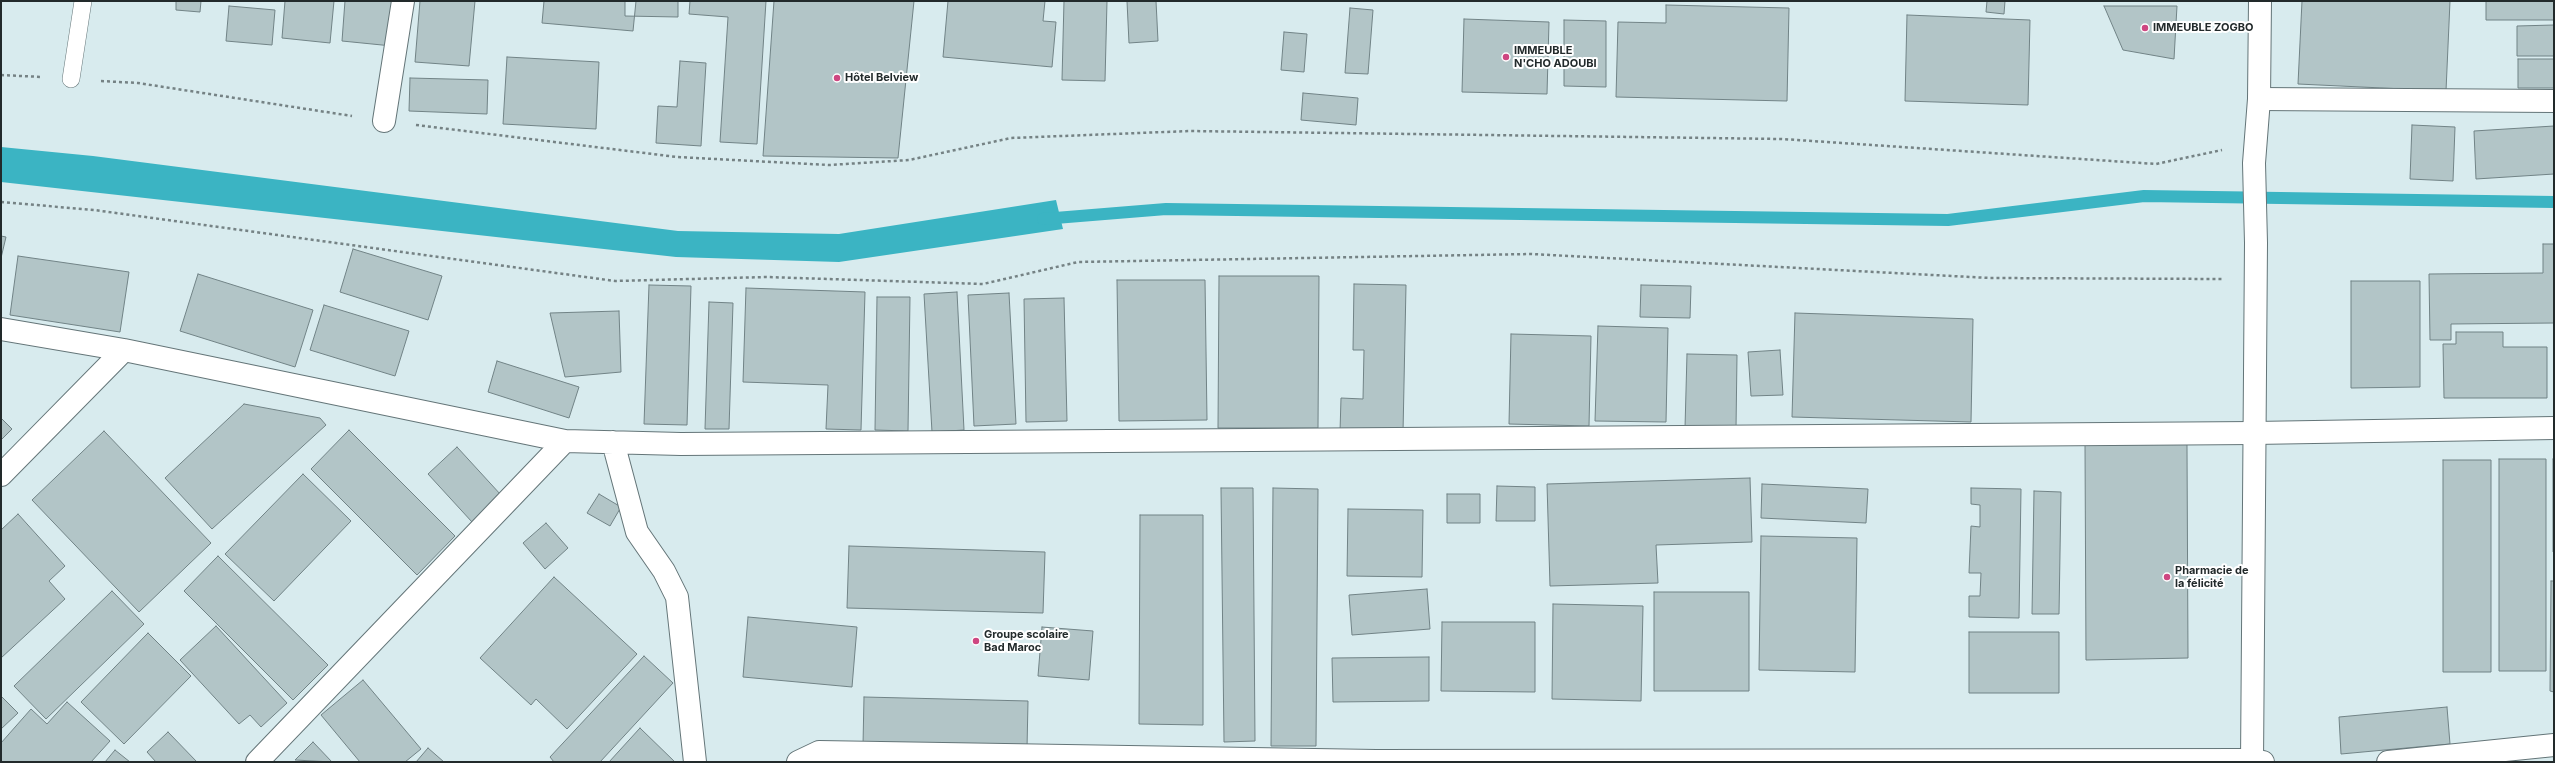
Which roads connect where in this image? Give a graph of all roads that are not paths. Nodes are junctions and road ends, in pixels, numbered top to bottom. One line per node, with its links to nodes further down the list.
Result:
1 (83, 1): 4 (lane)
2 (403, 1): 7 (street)
3 (2260, 1): 5 (street)
4 (71, 79)
5 (2259, 99): 6 (street); 11 (street)
6 (2554, 101)
7 (384, 121)
8 (1, 329): 9 (street)
9 (124, 350): 12 (street); 14 (street)
10 (2554, 428): 11 (street)
11 (2254, 433): 13 (street); 17 (street)
12 (565, 441): 13 (street); 18 (street)
13 (613, 442): 19 (street)
14 (1, 475)
15 (2554, 745): 22 (street)
16 (1932, 761): 17 (street); 21 (street)
17 (2255, 761)
18 (257, 762)
19 (695, 762)
20 (798, 762): 21 (street)
21 (1376, 762)
22 (2388, 762)

